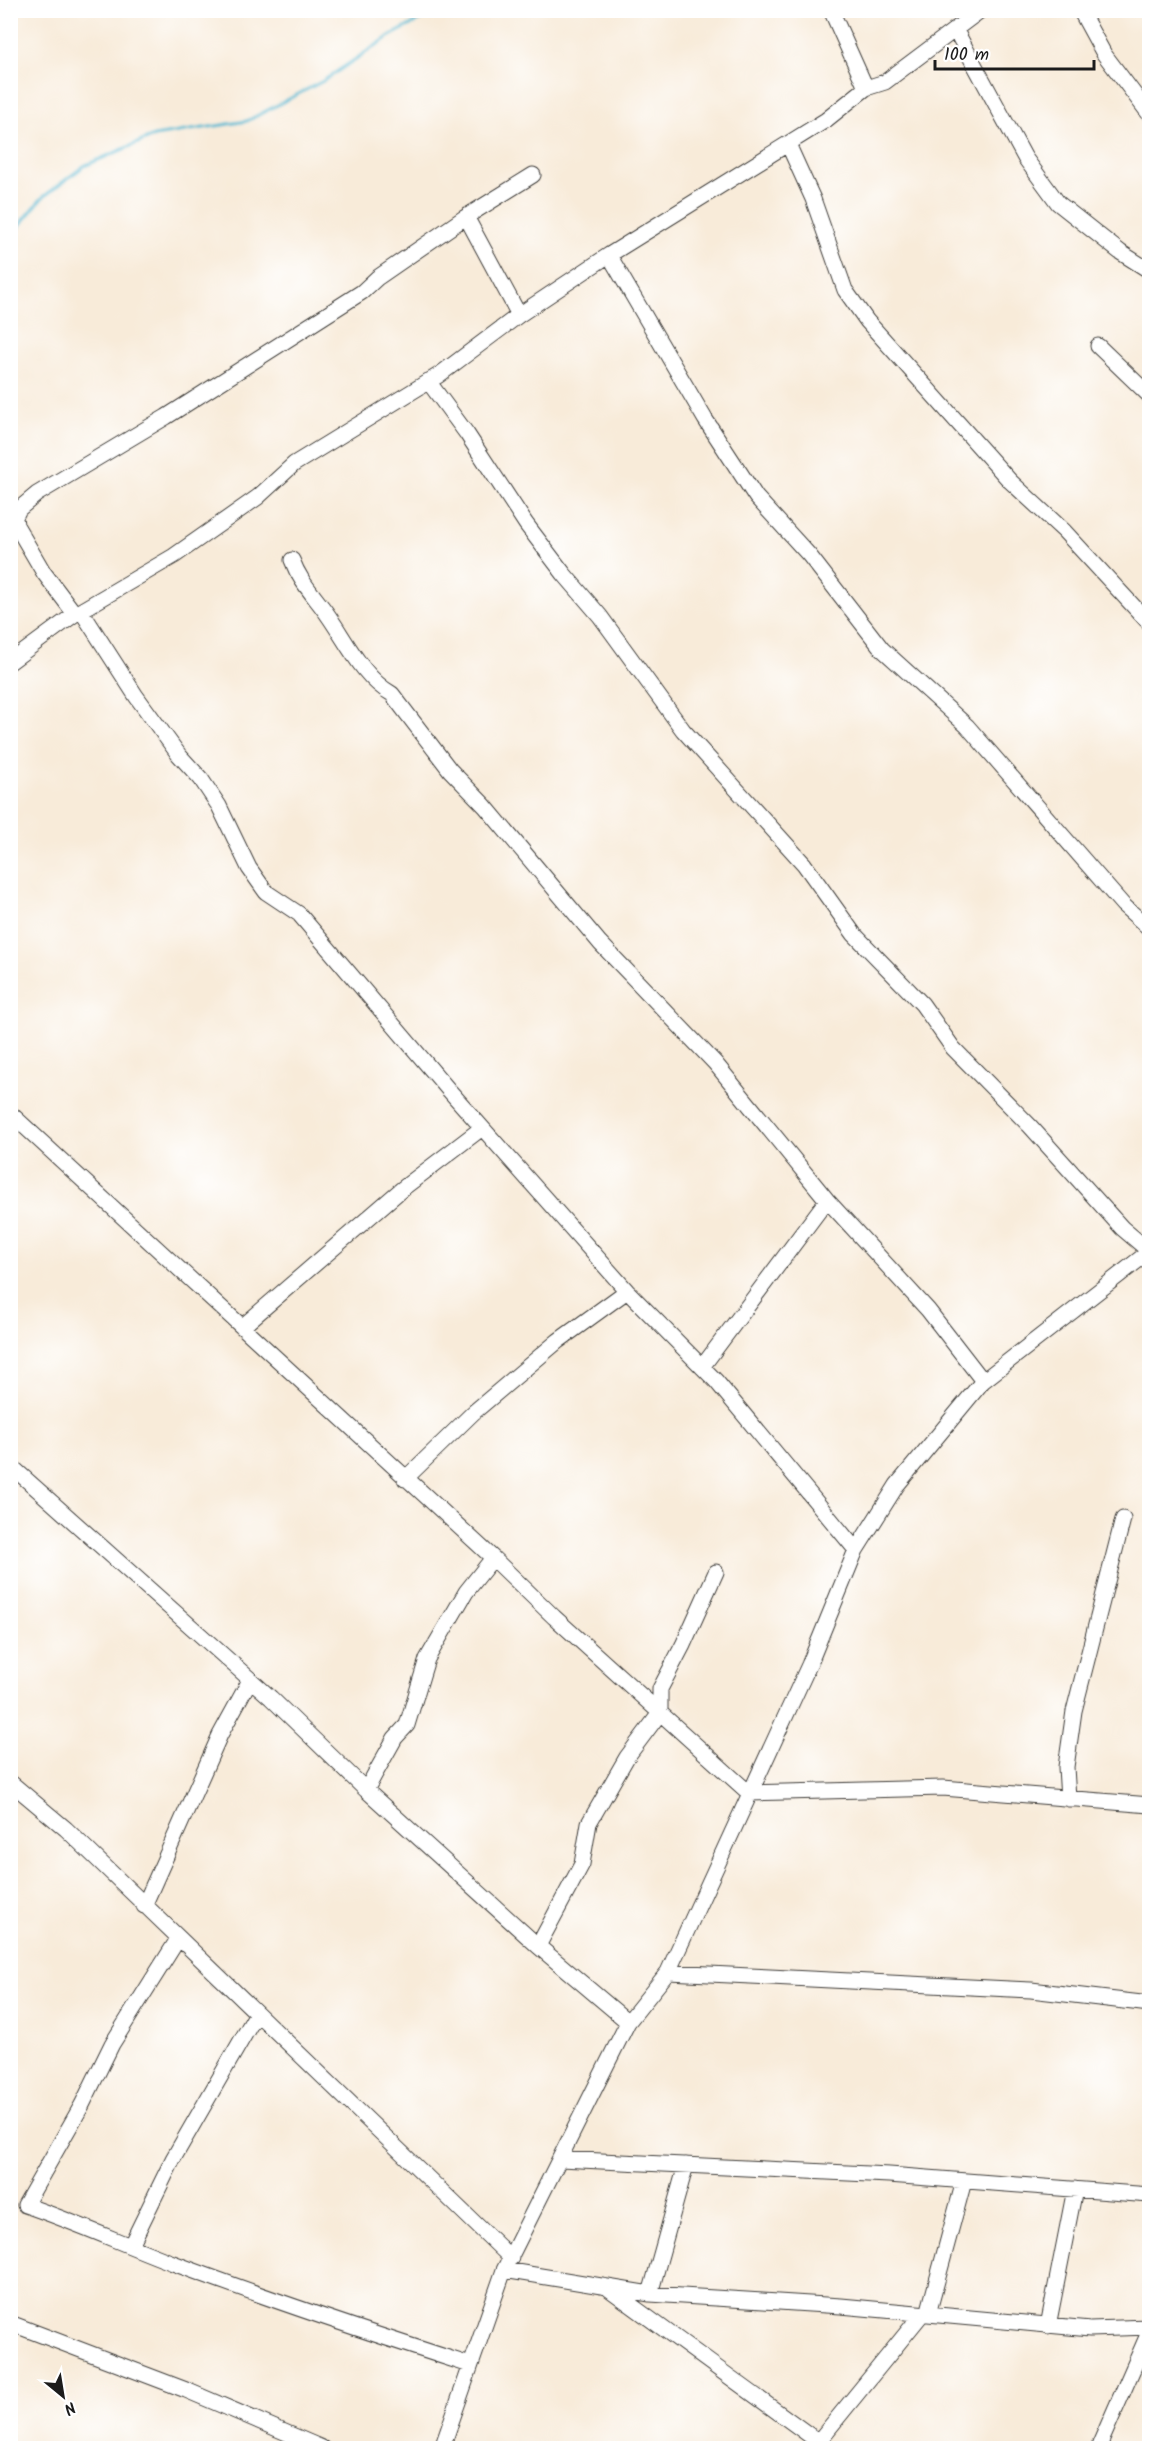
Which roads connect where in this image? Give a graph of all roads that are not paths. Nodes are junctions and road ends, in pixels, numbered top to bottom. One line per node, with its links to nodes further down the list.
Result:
1 (831, 10): 5 (street)
2 (981, 10): 4 (street)
3 (1080, 10): 6 (street)
4 (955, 29): 5 (street); 11 (street)
5 (866, 88): 7 (street)
6 (1149, 115)
7 (788, 144): 10 (street); 18 (street)
8 (533, 175): 9 (street)
9 (464, 218): 12 (street); 17 (street)
10 (609, 255): 12 (street); 20 (street)
11 (1149, 271)
12 (519, 315): 14 (street)
13 (1098, 346): 15 (street)
14 (428, 381): 17 (street); 24 (street)
15 (1149, 396)
16 (292, 560): 23 (street)
17 (79, 613): 19 (street); 22 (street)
18 (1149, 624)
19 (10, 662)
20 (1149, 929)
21 (10, 1113): 26 (street)
22 (482, 1128): 25 (street); 26 (street)
23 (827, 1200): 27 (street); 28 (street)
24 (1149, 1251): 28 (street)
25 (627, 1291): 27 (street); 30 (street)
26 (242, 1327): 30 (street)
27 (702, 1367): 32 (street)
28 (983, 1381): 32 (street)
29 (10, 1465): 35 (street)
30 (405, 1479): 33 (street)
31 (1123, 1519): 40 (street)
32 (856, 1550): 39 (street)
33 (494, 1558): 36 (street); 38 (street)
34 (716, 1572): 36 (street)
35 (250, 1680): 38 (street); 42 (street)
36 (660, 1713): 39 (street); 44 (street)
37 (10, 1782): 42 (street)
38 (366, 1790): 44 (street)
39 (748, 1792): 40 (street); 45 (street)
40 (1068, 1798): 41 (street)
41 (1149, 1805)
42 (144, 1906): 43 (street)
43 (178, 1939): 47 (street); 54 (street)
44 (538, 1946): 48 (street)
45 (668, 1972): 46 (street); 48 (street)
46 (1149, 2004)
47 (257, 2013): 55 (street); 56 (street)
48 (628, 2022): 49 (street)
49 (560, 2158): 50 (street); 56 (street)
50 (686, 2165): 51 (street); 58 (street)
51 (964, 2181): 52 (street); 59 (street)
52 (1075, 2189): 53 (street); 61 (street)
53 (1149, 2195)
54 (18, 2204): 55 (street)
55 (131, 2245): 63 (street)
56 (508, 2264): 57 (street); 63 (street)
57 (607, 2288): 58 (street); 65 (street)
58 (650, 2294): 59 (street)
59 (925, 2314): 61 (street); 65 (street)
60 (10, 2323): 66 (street)
61 (1048, 2326): 62 (street)
62 (1149, 2328): 64 (street)
63 (470, 2365): 67 (street)
64 (1100, 2444)
65 (819, 2446)
66 (322, 2448)
67 (442, 2448)

